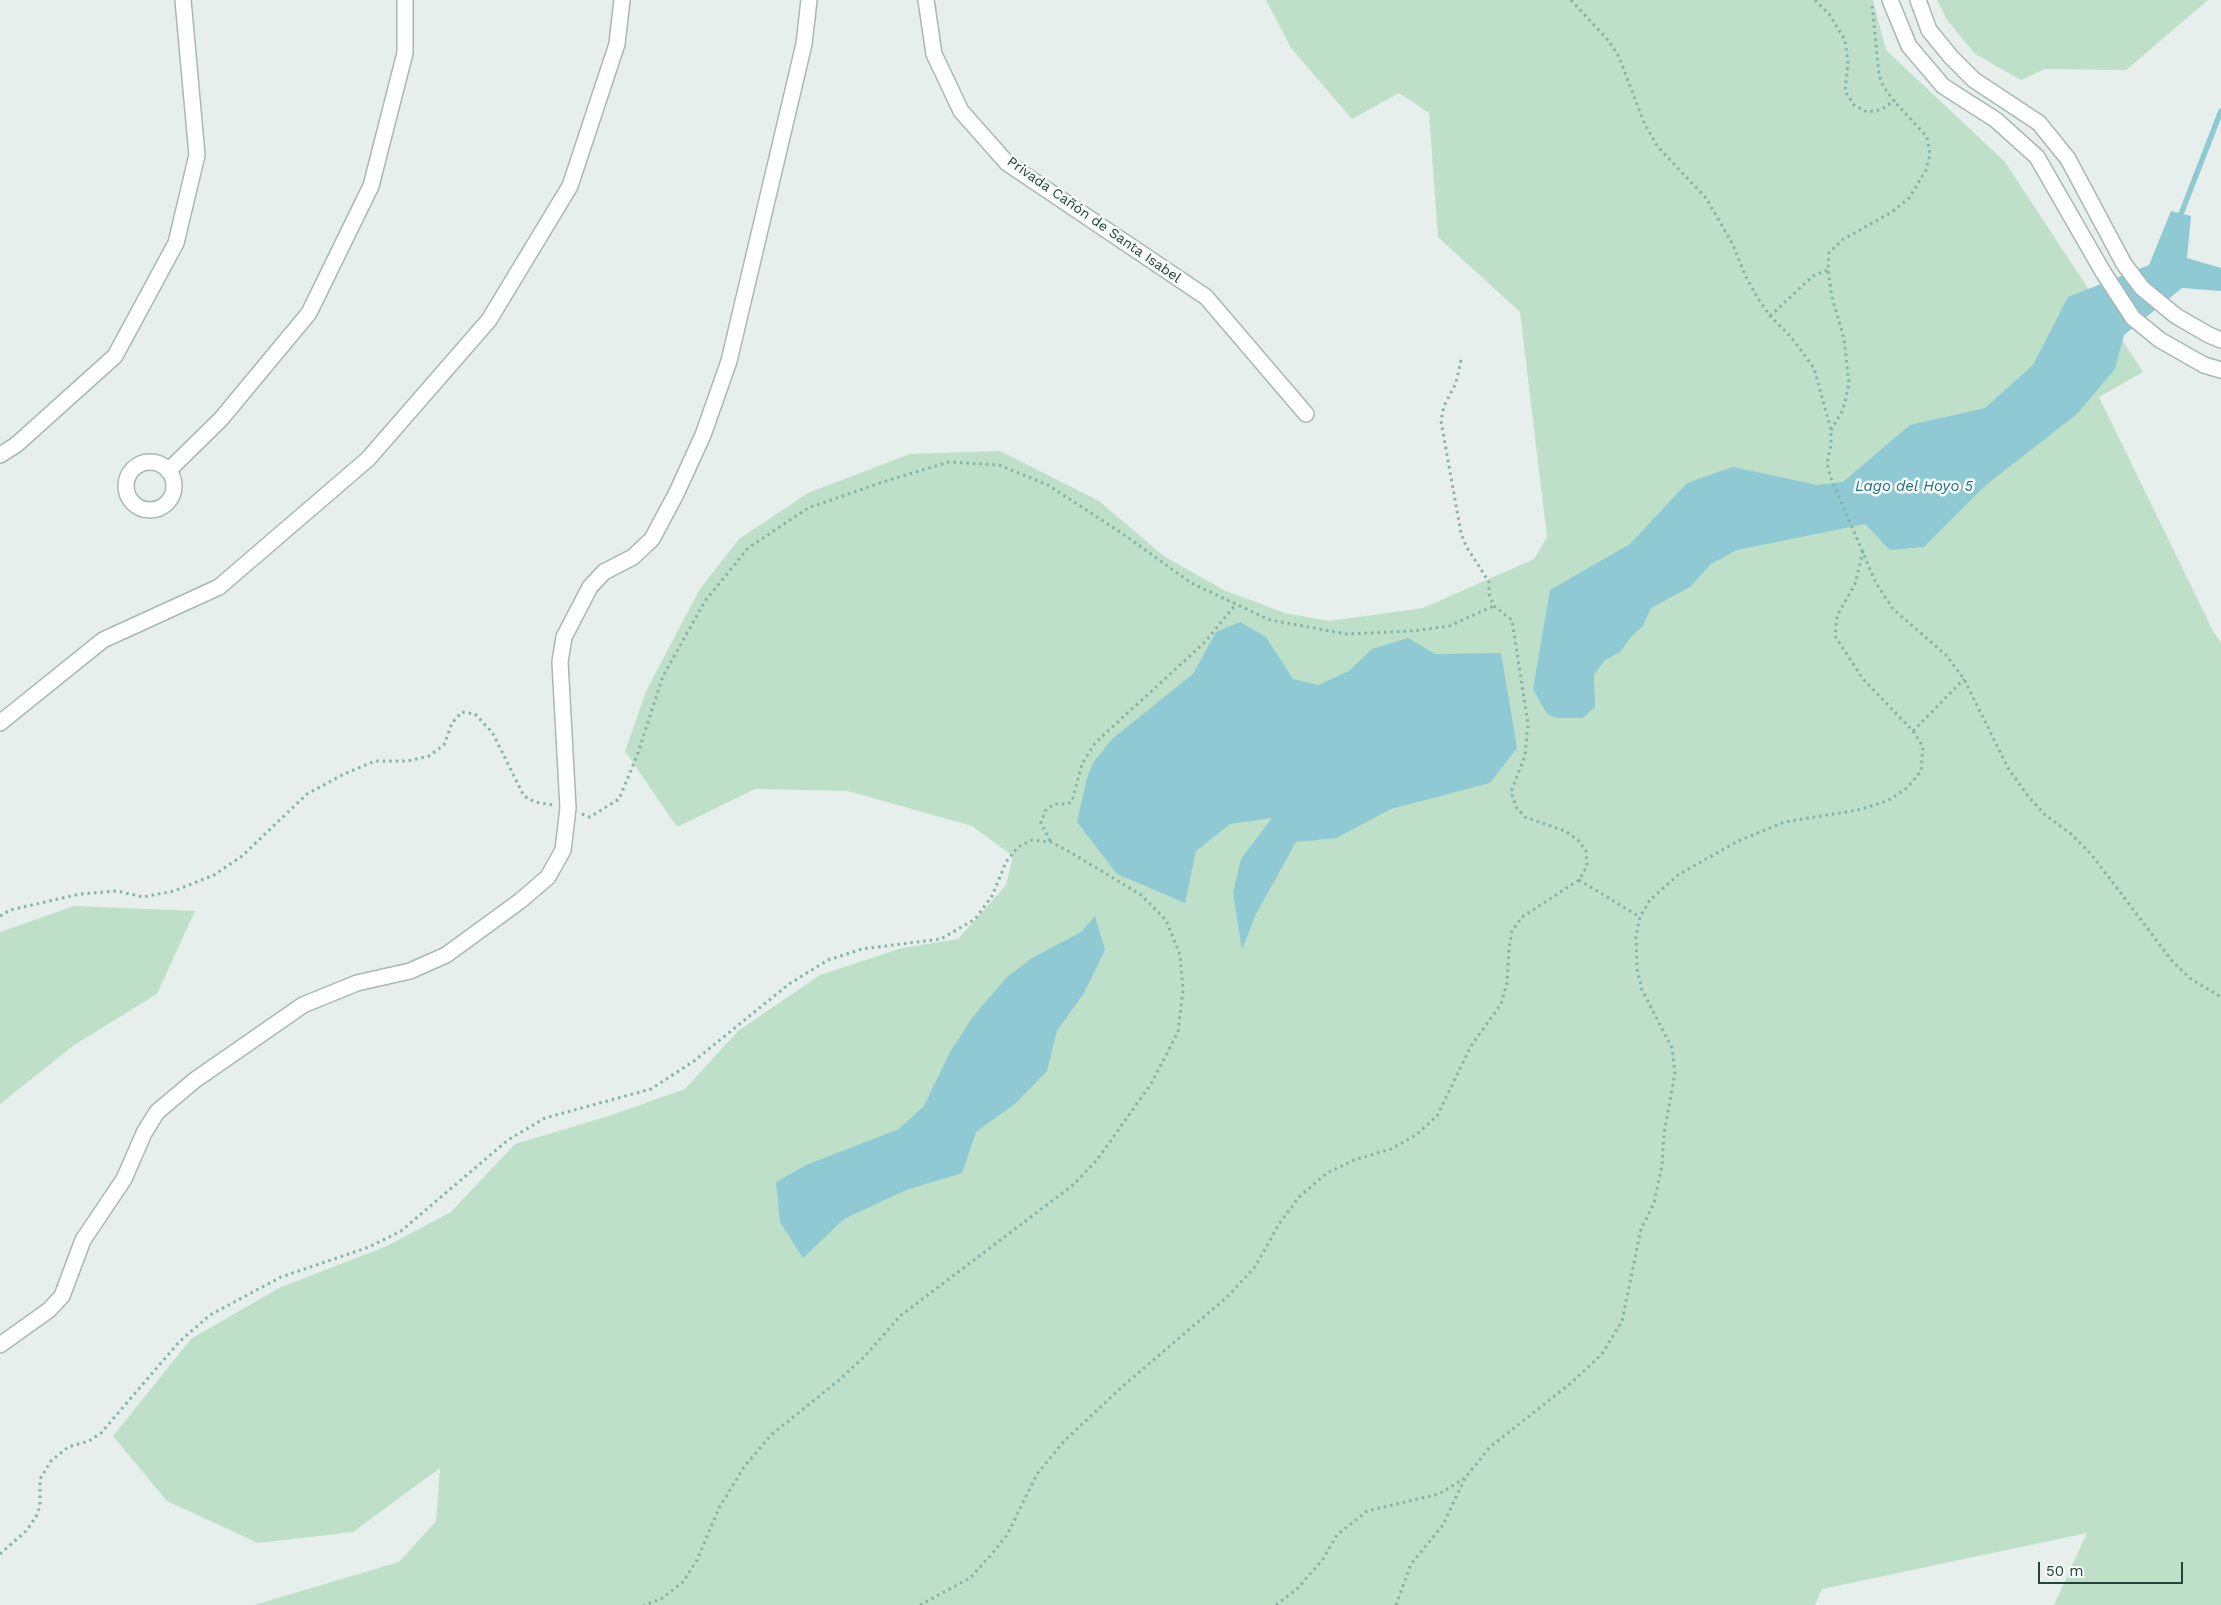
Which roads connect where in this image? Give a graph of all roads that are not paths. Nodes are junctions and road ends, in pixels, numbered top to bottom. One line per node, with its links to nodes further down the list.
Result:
1 (183, 0): 11 (street)
2 (406, 0): 12 (street)
3 (622, 0): 13 (street)
4 (809, 0): 14 (street)
5 (926, 0): 10 (street, Privada Cañón de Santa Isabel)
6 (1890, 0): 9 (street)
7 (1918, 0): 8 (street)
8 (2221, 340)
9 (2221, 370)
10 (1306, 414)
11 (0, 455)
12 (168, 471)
13 (0, 723)
14 (0, 1345)

